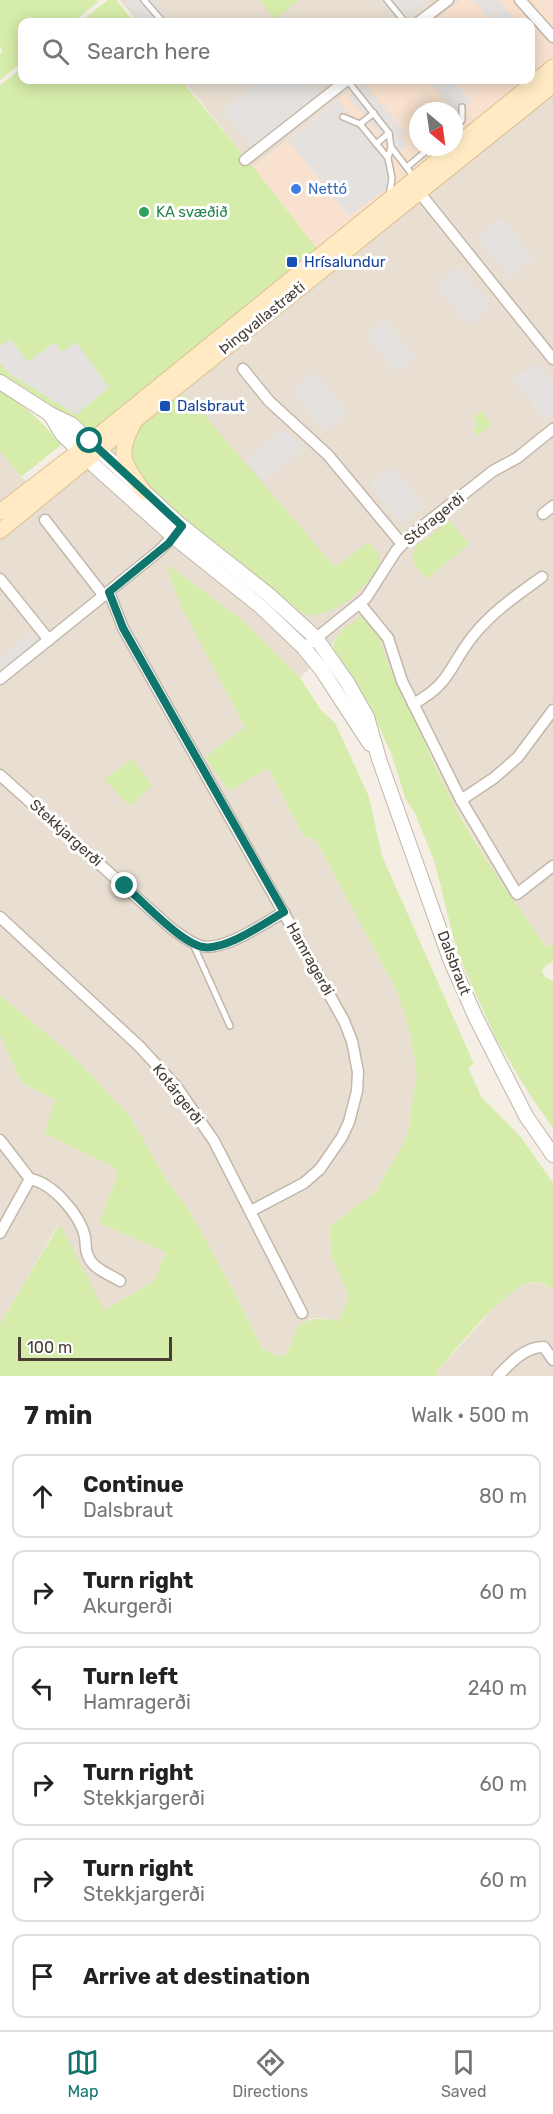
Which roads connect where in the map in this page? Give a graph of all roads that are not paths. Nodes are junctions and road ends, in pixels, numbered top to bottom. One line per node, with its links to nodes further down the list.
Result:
1 (144, 0): 5 (lane)
2 (387, 0): 6 (lane)
3 (448, 0): 7 (street)
4 (520, 0): 8 (street)
5 (160, 18)
6 (402, 18)
7 (425, 18)
8 (553, 37)
9 (553, 67): 10 (main road, Þingvallastræti)
10 (535, 82)
11 (342, 84): 23 (street)
12 (350, 84): 15 (lane)
13 (533, 84): 24 (main road, Þingvallastræti)
14 (553, 85): 24 (main road, Þingvallastræti)
15 (374, 113): 17 (lane); 18 (lane)
16 (343, 117): 17 (lane)
17 (360, 124): 19 (lane)
18 (389, 133): 19 (lane); 20 (lane)
19 (376, 144): 22 (lane)
20 (391, 147): 22 (lane); 24 (lane)
21 (427, 156): 24 (lane)
22 (388, 158): 25 (lane)
23 (245, 160)
24 (416, 182): 25 (main road, Þingvallastræti); 26 (street); 29 (main road, Þingvallastræti)
25 (388, 201): 31 (main road, Þingvallastræti)
26 (553, 359)
27 (243, 369): 39 (street)
28 (0, 382): 31 (street, Dalsbraut)
29 (138, 418): 31 (main road, Þingvallastræti); 32 (main road)
30 (553, 429): 39 (street, Stóragerði)
31 (89, 450): 32 (street, Dalsbraut); 34 (main road, Þingvallastræti); 37 (main road, Þingvallastræti); 38 (street, Dalsbraut)
32 (144, 492): 38 (street, Dalsbraut)
33 (553, 506): 35 (street)
34 (0, 512)
35 (543, 514)
36 (45, 520): 42 (street, Hamragerði)
37 (0, 531)
38 (178, 531): 42 (street); 44 (street, Dalsbraut); 46 (street, Dalsbraut)
39 (402, 544): 43 (street, Stóragerði)
40 (542, 577): 48 (street)
41 (0, 579): 45 (street)
42 (106, 594): 45 (street); 54 (street, Hamragerði)
43 (360, 604): 44 (street, Stóragerði); 48 (street)
44 (316, 638): 46 (street, Stóragerði); 50 (street, Dalsbraut)
45 (49, 640): 47 (street)
46 (304, 648): 50 (street, Dalsbraut)
47 (0, 679)
48 (413, 704): 52 (street)
49 (553, 710): 52 (street)
50 (379, 759): 59 (street, Dalsbraut)
51 (0, 775): 56 (street, Stekkjargerði)
52 (460, 800): 53 (street)
53 (553, 866)
54 (284, 912): 56 (street); 61 (street, Hamragerði)
55 (0, 917): 61 (street, Kotárgerði)
56 (192, 943): 57 (lane)
57 (230, 1026)
58 (0, 1140): 60 (street)
59 (553, 1155)
60 (30, 1179): 62 (street); 63 (street)
61 (251, 1211): 64 (street, Kotárgerði)
62 (0, 1233)
63 (120, 1281)
64 (302, 1313)
65 (553, 1360): 66 (street)
66 (498, 1376)

